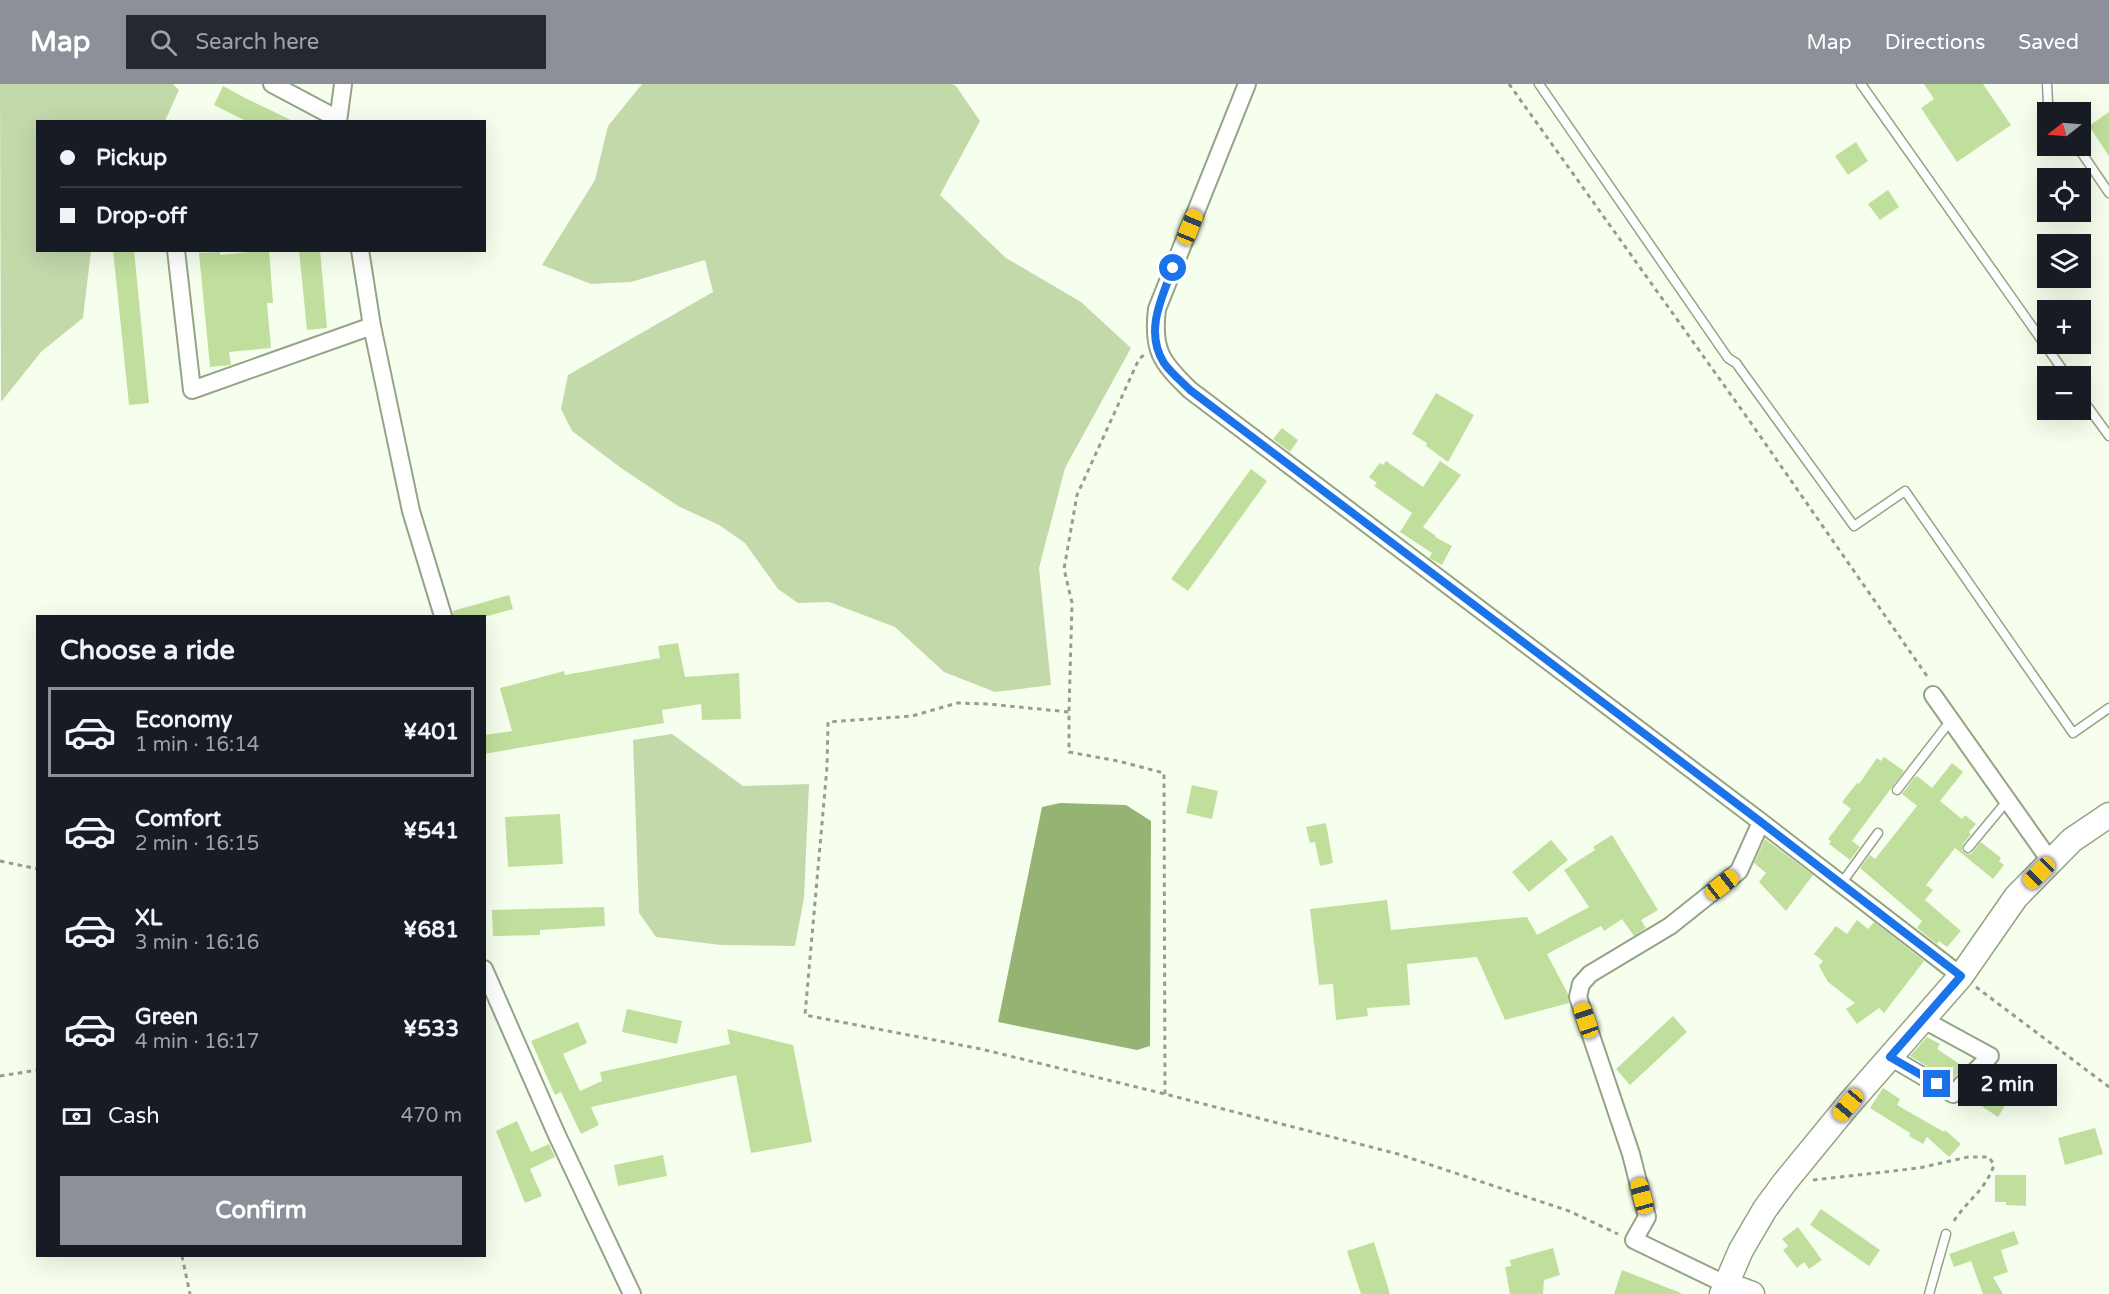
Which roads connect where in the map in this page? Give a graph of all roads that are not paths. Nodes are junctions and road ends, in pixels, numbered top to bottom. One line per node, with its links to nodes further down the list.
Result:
1 (272, 84): 8 (street)
2 (343, 84): 9 (street)
3 (1247, 84): 25 (street)
4 (1539, 84): 20 (lane)
5 (1861, 84): 15 (lane)
6 (2047, 84): 7 (lane)
7 (2048, 102)
8 (336, 120)
9 (338, 120)
10 (2084, 156): 11 (lane)
11 (2109, 192)
12 (176, 252): 14 (street)
13 (360, 252): 14 (street)
14 (372, 326): 18 (street)
15 (2060, 366)
16 (2091, 411): 17 (lane)
17 (2109, 436)
18 (443, 615)
19 (1933, 695): 21 (street)
20 (2109, 708)
21 (1951, 720): 22 (lane); 23 (street)
22 (1897, 790)
23 (2007, 801): 27 (lane); 28 (street)
24 (2109, 815): 28 (street)
25 (1761, 822): 29 (street); 35 (street)
26 (1878, 833): 29 (lane)
27 (1968, 848)
28 (2050, 862): 31 (street)
29 (1840, 884): 31 (street)
30 (486, 974): 36 (street)
31 (1961, 976): 32 (street)
32 (1922, 1019): 33 (street); 33 (street)
33 (1890, 1057): 35 (street)
34 (1946, 1234): 38 (lane)
35 (1724, 1289): 37 (street)
36 (632, 1294)
37 (1752, 1294)
38 (1929, 1294)

